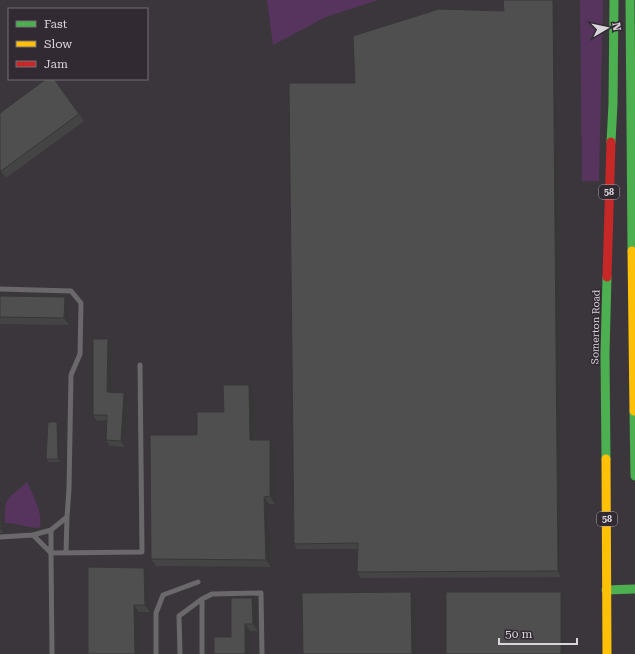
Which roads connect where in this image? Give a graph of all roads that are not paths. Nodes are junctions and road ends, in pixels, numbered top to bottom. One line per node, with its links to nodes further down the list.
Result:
1 (614, 0): 14 (main road, Somerton Road / 58)
2 (630, 0): 5 (main road, 58)
3 (0, 289): 6 (lane)
4 (140, 365): 11 (lane)
5 (635, 476)
6 (67, 517): 7 (lane); 11 (lane)
7 (51, 530): 8 (lane); 10 (lane)
8 (33, 535): 9 (lane); 10 (lane)
9 (0, 537)
10 (51, 553): 11 (lane); 16 (lane)
11 (66, 553)
12 (198, 582): 17 (lane)
13 (635, 589): 14 (main road)
14 (606, 590): 21 (main road, Somerton Road / 58)
15 (202, 600): 18 (lane); 19 (lane); 20 (lane)
16 (52, 654)
17 (156, 654)
18 (180, 654)
19 (202, 654)
20 (262, 654)
21 (607, 654)

